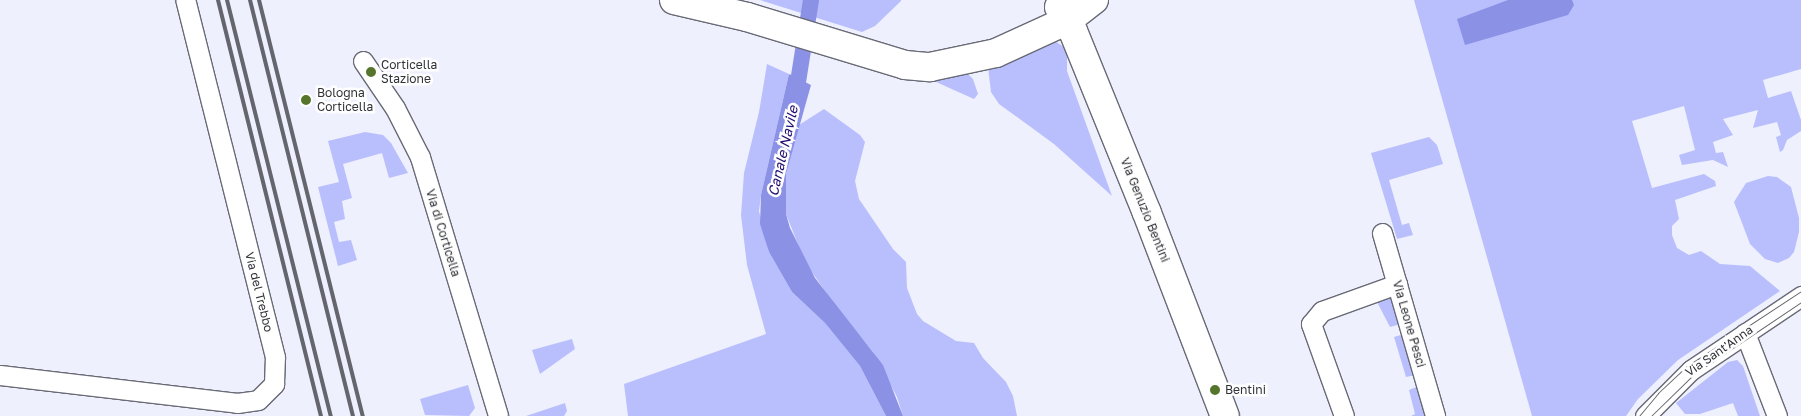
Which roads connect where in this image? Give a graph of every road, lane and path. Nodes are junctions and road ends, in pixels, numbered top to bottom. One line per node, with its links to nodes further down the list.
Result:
1 (186, 0): 11 (street, Via del Trebbo)
2 (674, 0): 4 (main road)
3 (1094, 0): 4 (main road)
4 (1066, 9): 13 (main road, Via Genuzio Bentini)
5 (363, 61): 12 (street, Via di Corticella)
6 (1382, 233): 7 (street, Via Leone Pesci)
7 (1397, 284): 14 (street); 15 (street, Via Leone Pesci)
8 (1801, 296): 9 (street, Via Sant'Anna)
9 (1745, 333): 16 (street, Via Sant'Anna); 17 (street)
10 (0, 376): 11 (street, Via del Trebbo)
11 (218, 408)
12 (498, 416)
13 (1225, 416)
14 (1344, 416)
15 (1435, 416)
16 (1645, 416)
17 (1777, 416)

